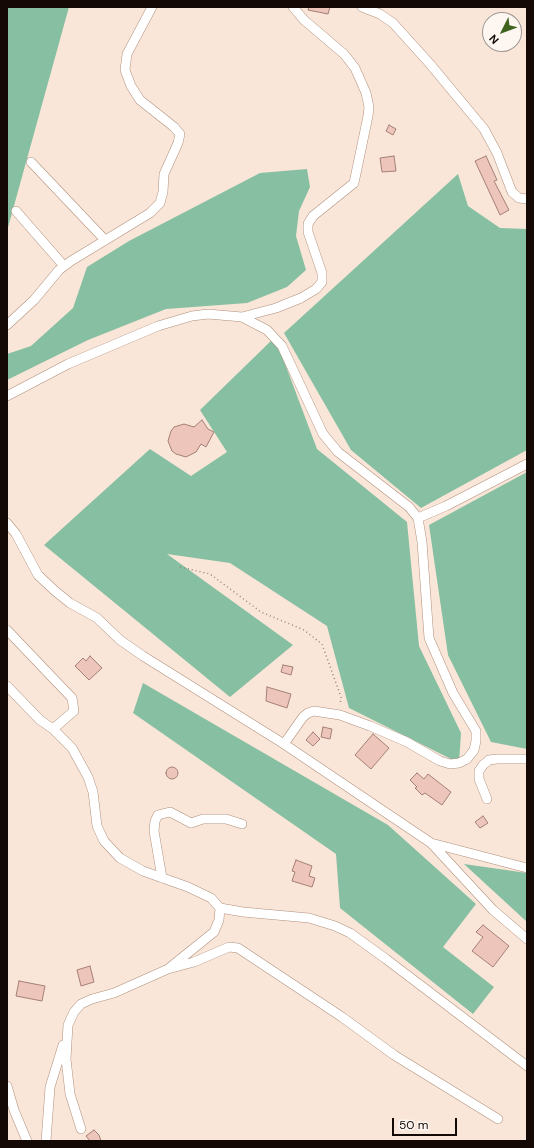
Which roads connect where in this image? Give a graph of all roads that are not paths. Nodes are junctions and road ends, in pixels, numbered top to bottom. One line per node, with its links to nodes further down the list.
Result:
1 (152, 7): 7 (street)
2 (293, 7): 9 (street)
3 (362, 7): 5 (street)
4 (31, 162): 7 (street)
5 (527, 199)
6 (16, 211): 8 (street)
7 (105, 240): 8 (street)
8 (64, 266): 10 (street)
9 (242, 317): 11 (street); 13 (street)
10 (7, 325)
11 (7, 396)
12 (527, 464): 13 (street)
13 (418, 518): 18 (street)
14 (7, 523): 18 (street)
15 (7, 630): 17 (street)
16 (7, 686): 17 (street)
17 (53, 729): 24 (street)
18 (284, 744): 22 (street)
19 (527, 759): 20 (street)
20 (487, 799)
21 (242, 824): 24 (street)
22 (431, 843): 23 (street); 26 (street)
23 (527, 868)
24 (162, 878): 25 (street)
25 (220, 908): 27 (street); 29 (street)
26 (527, 939)
27 (168, 969): 28 (street); 31 (street)
28 (68, 1025): 32 (street); 34 (street)
29 (527, 1066)
30 (7, 1086): 33 (street)
31 (498, 1119)
32 (81, 1129)
33 (27, 1141)
34 (46, 1141)

